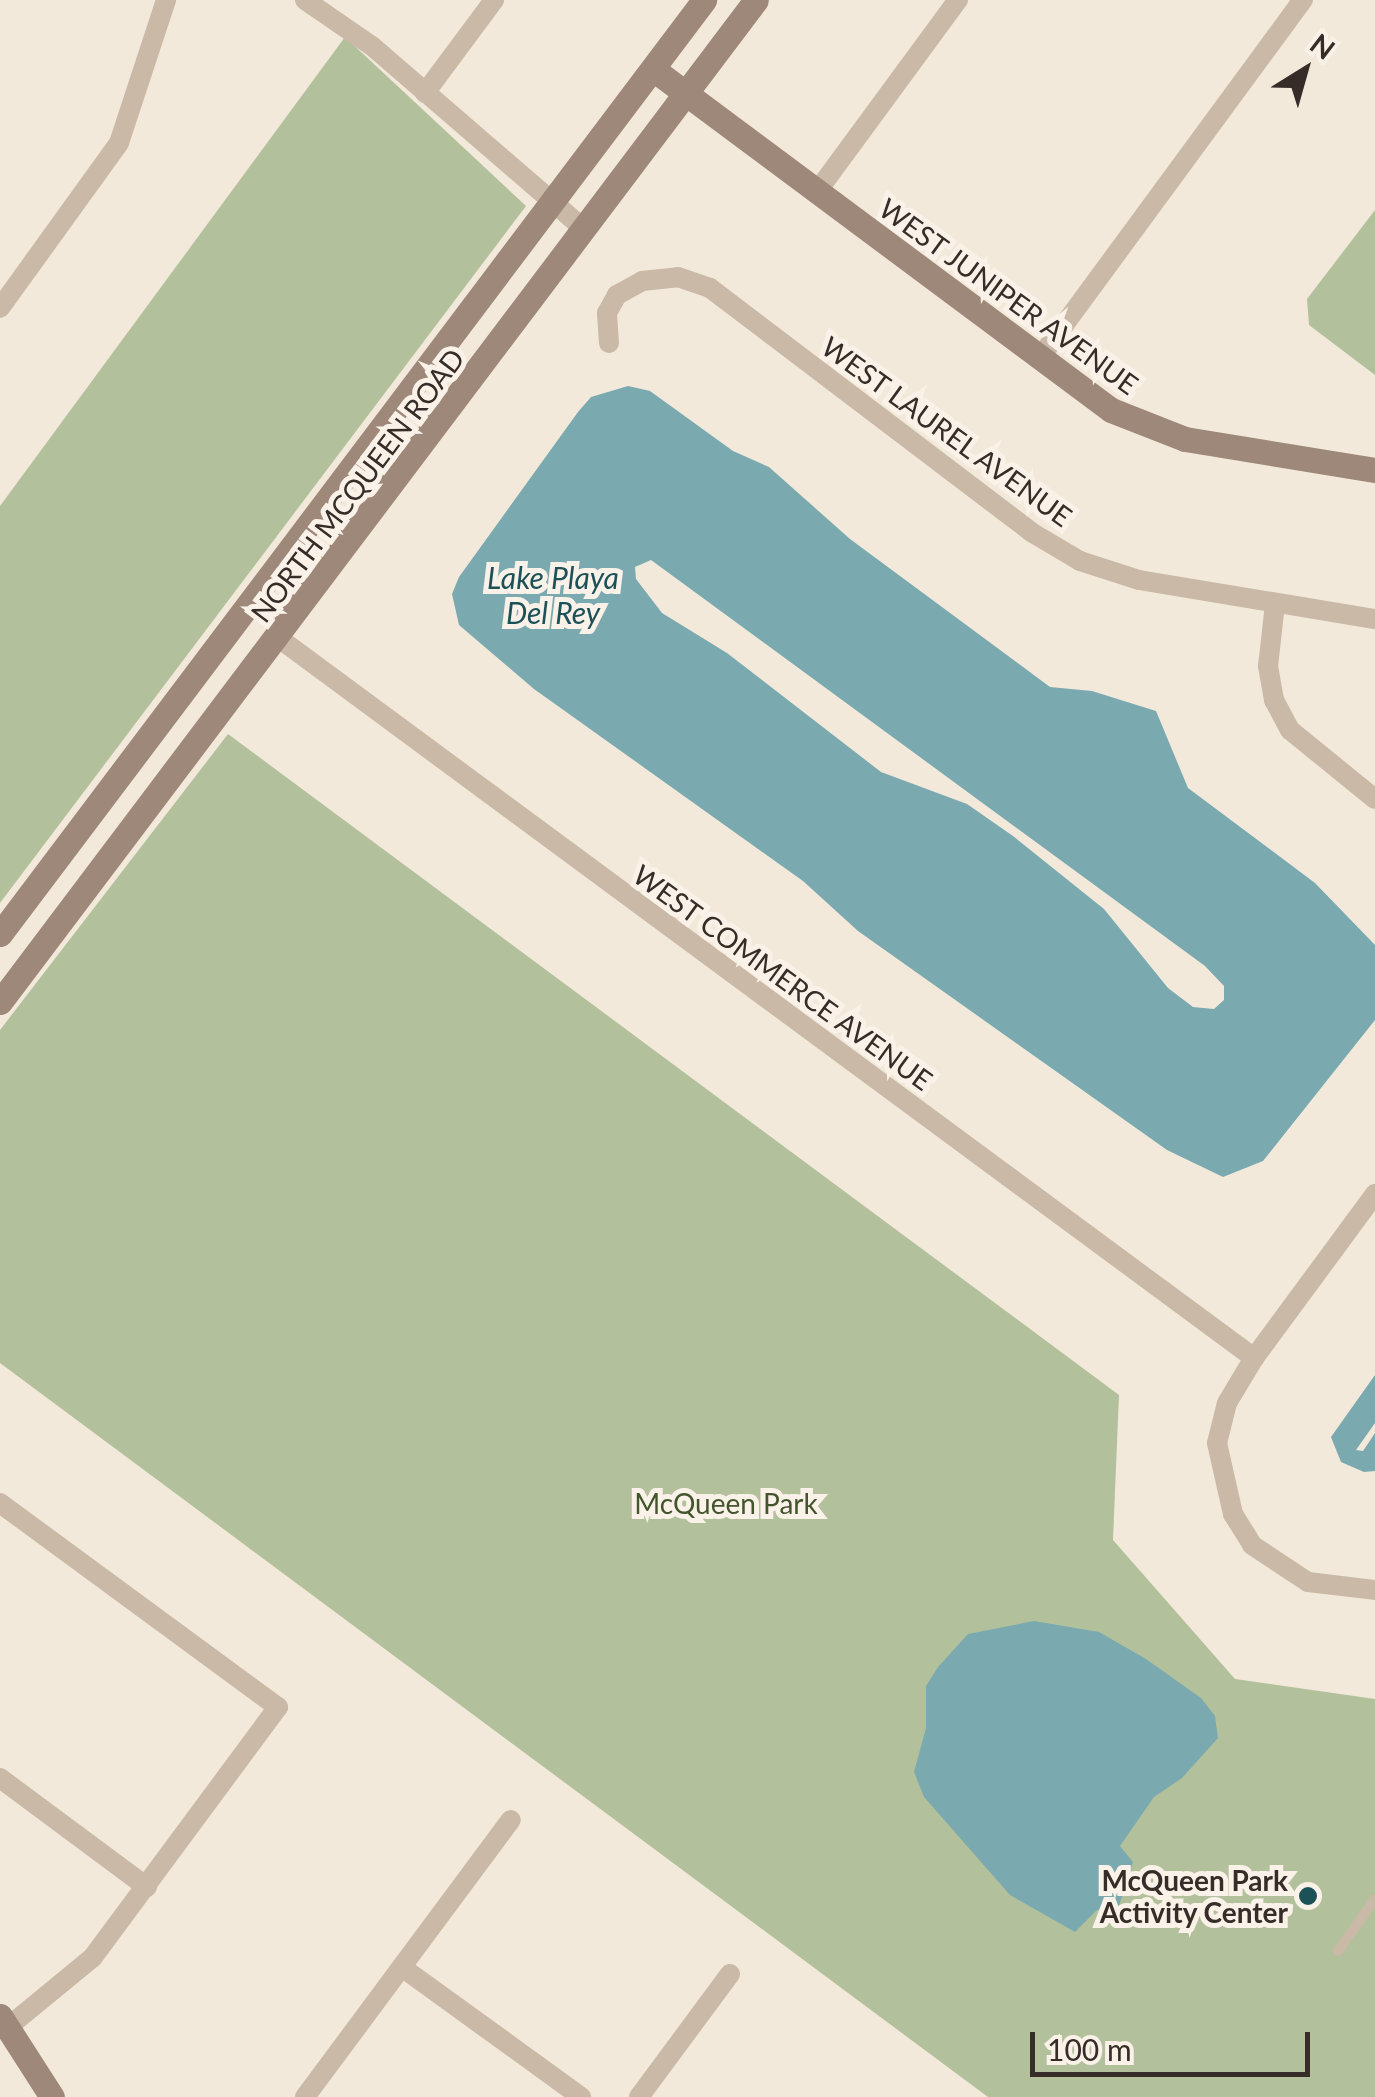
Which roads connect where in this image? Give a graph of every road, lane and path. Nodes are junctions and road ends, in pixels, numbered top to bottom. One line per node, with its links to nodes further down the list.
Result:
1 (166, 0): 14 (street)
2 (305, 0): 9 (street)
3 (494, 0): 9 (street)
4 (704, 0): 8 (main road, NORTH MCQUEEN ROAD)
5 (756, 0): 10 (main road, NORTH MCQUEEN ROAD)
6 (958, 0): 11 (street)
7 (1303, 0): 16 (street)
8 (653, 69): 10 (main road, WEST JUNIPER AVENUE); 12 (main road, NORTH MCQUEEN ROAD)
9 (424, 93): 12 (street)
10 (686, 94): 11 (main road, WEST JUNIPER AVENUE); 13 (main road, NORTH MCQUEEN ROAD)
11 (816, 194): 16 (main road, WEST JUNIPER AVENUE)
12 (552, 204): 13 (street); 21 (main road, NORTH MCQUEEN ROAD)
13 (585, 230): 20 (main road, NORTH MCQUEEN ROAD)
14 (0, 308)
15 (610, 343): 18 (street, WEST LAUREL AVENUE)
16 (1038, 359): 17 (main road, WEST JUNIPER AVENUE)
17 (1375, 470)
18 (1275, 604): 19 (street, WEST LAUREL AVENUE); 23 (street)
19 (1375, 619)
20 (280, 640): 22 (main road, NORTH MCQUEEN ROAD); 27 (street, WEST COMMERCE AVENUE)
21 (138, 754): 22 (main road); 24 (main road, NORTH MCQUEEN ROAD)
22 (173, 780): 25 (main road, NORTH MCQUEEN ROAD)
23 (1375, 799)
24 (0, 934)
25 (0, 1002)
26 (1375, 1194): 27 (street)
27 (1254, 1358): 29 (street)
28 (0, 1503): 32 (street)
29 (1375, 1590)
30 (0, 1778): 32 (street)
31 (511, 1820): 35 (street)
32 (147, 1887): 37 (street)
33 (1375, 1900): 34 (lane)
34 (1338, 1951)
35 (402, 1968): 39 (street); 40 (street)
36 (730, 1974): 41 (street)
37 (4, 2022): 38 (main road)
38 (52, 2097)
39 (305, 2097)
40 (580, 2097)
41 (639, 2097)

